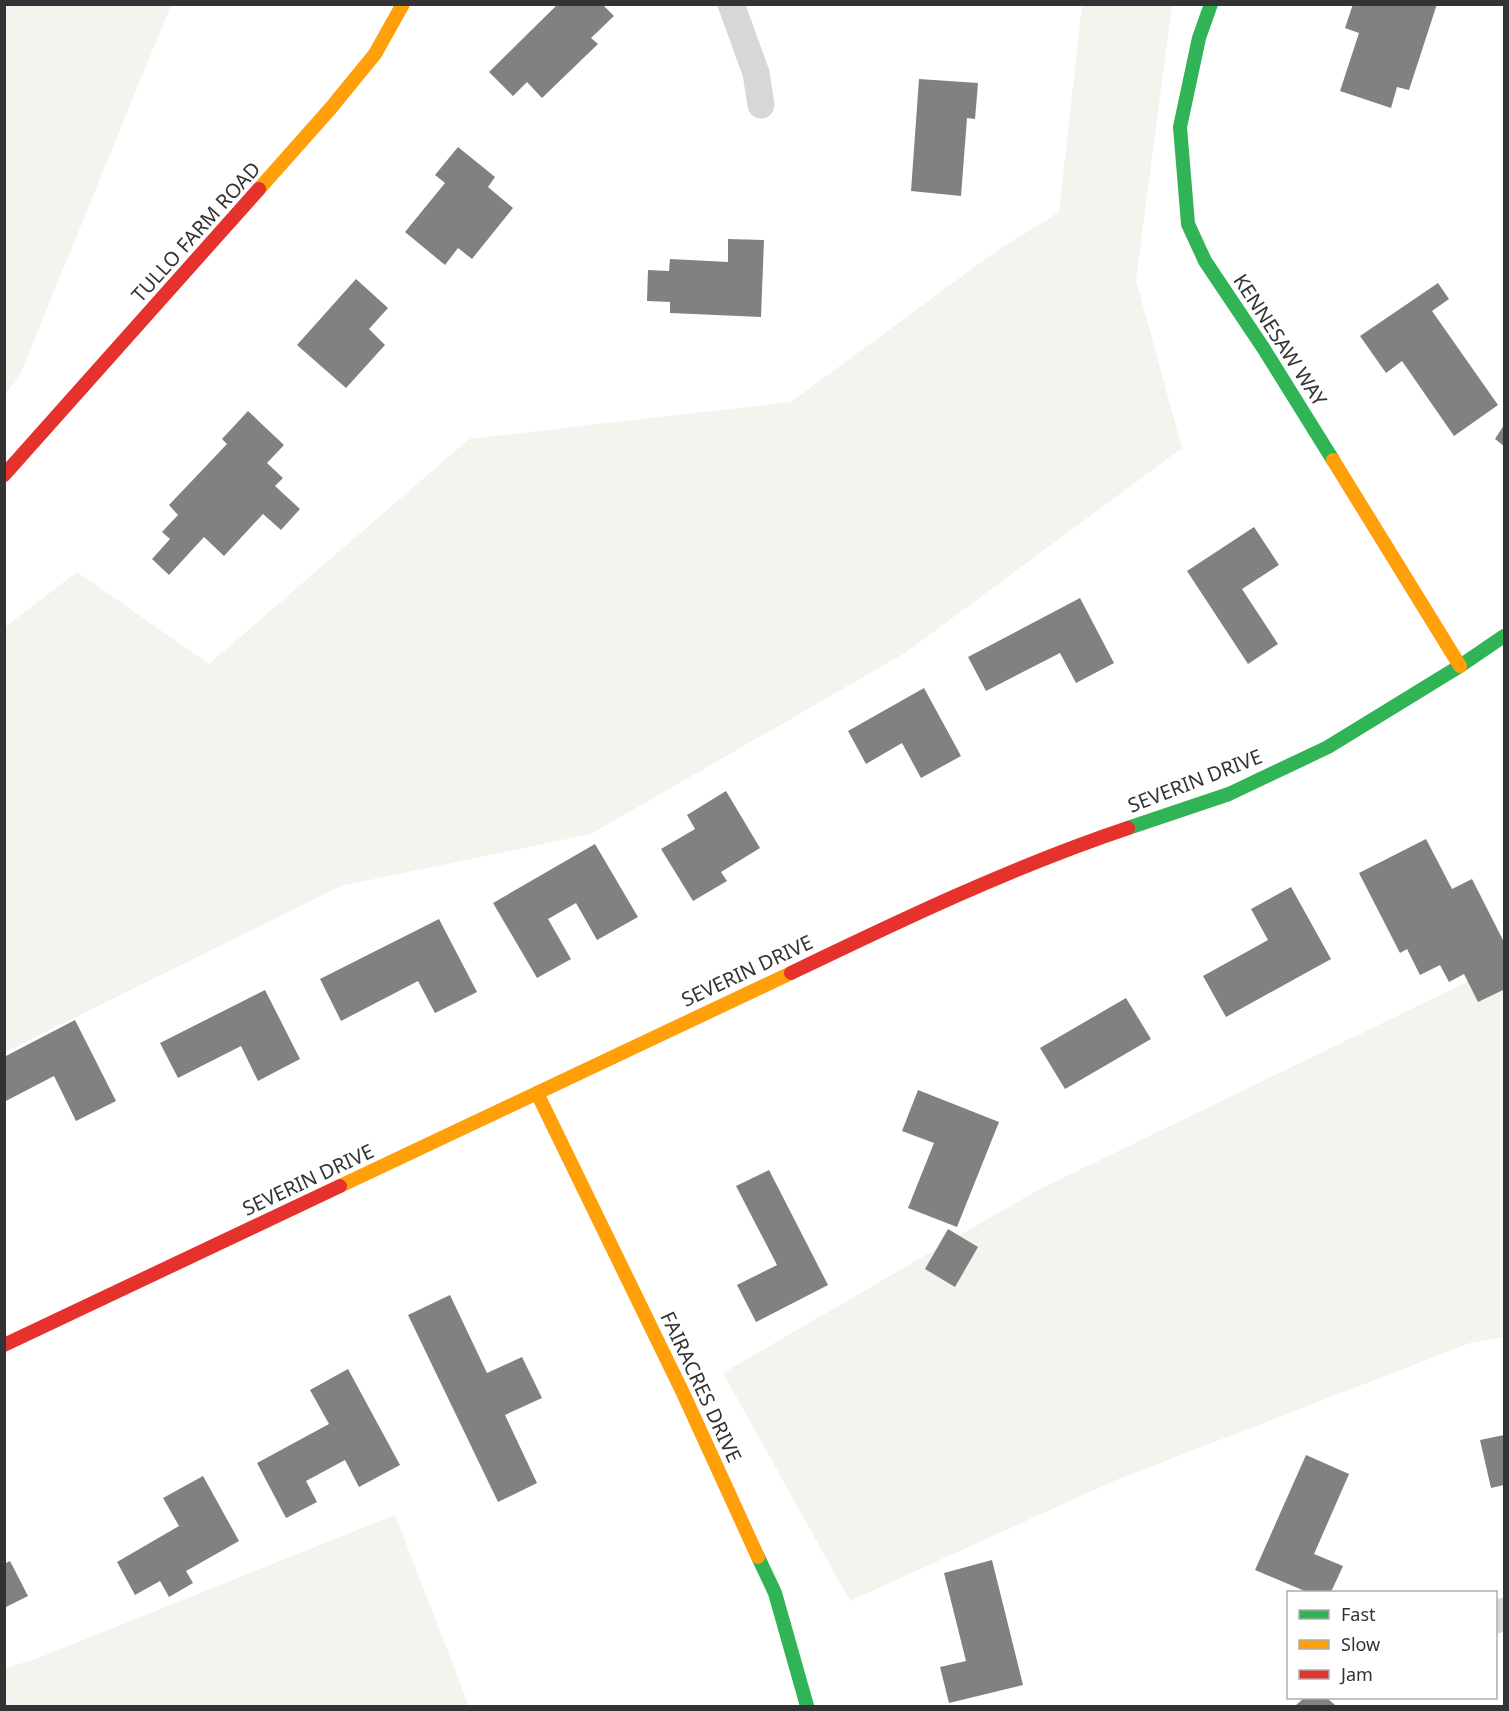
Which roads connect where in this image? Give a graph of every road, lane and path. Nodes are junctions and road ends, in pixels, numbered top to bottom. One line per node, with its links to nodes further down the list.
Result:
1 (403, 4): 5 (street, TULLO FARM ROAD)
2 (731, 4): 4 (street)
3 (1211, 4): 7 (street, KENNESAW WAY)
4 (761, 105)
5 (4, 475)
6 (1504, 636): 7 (street, SEVERIN DRIVE)
7 (1460, 666): 8 (street, SEVERIN DRIVE)
8 (537, 1093): 9 (street, SEVERIN DRIVE); 10 (street, FAIRACRES DRIVE)
9 (4, 1345)
10 (807, 1707)

